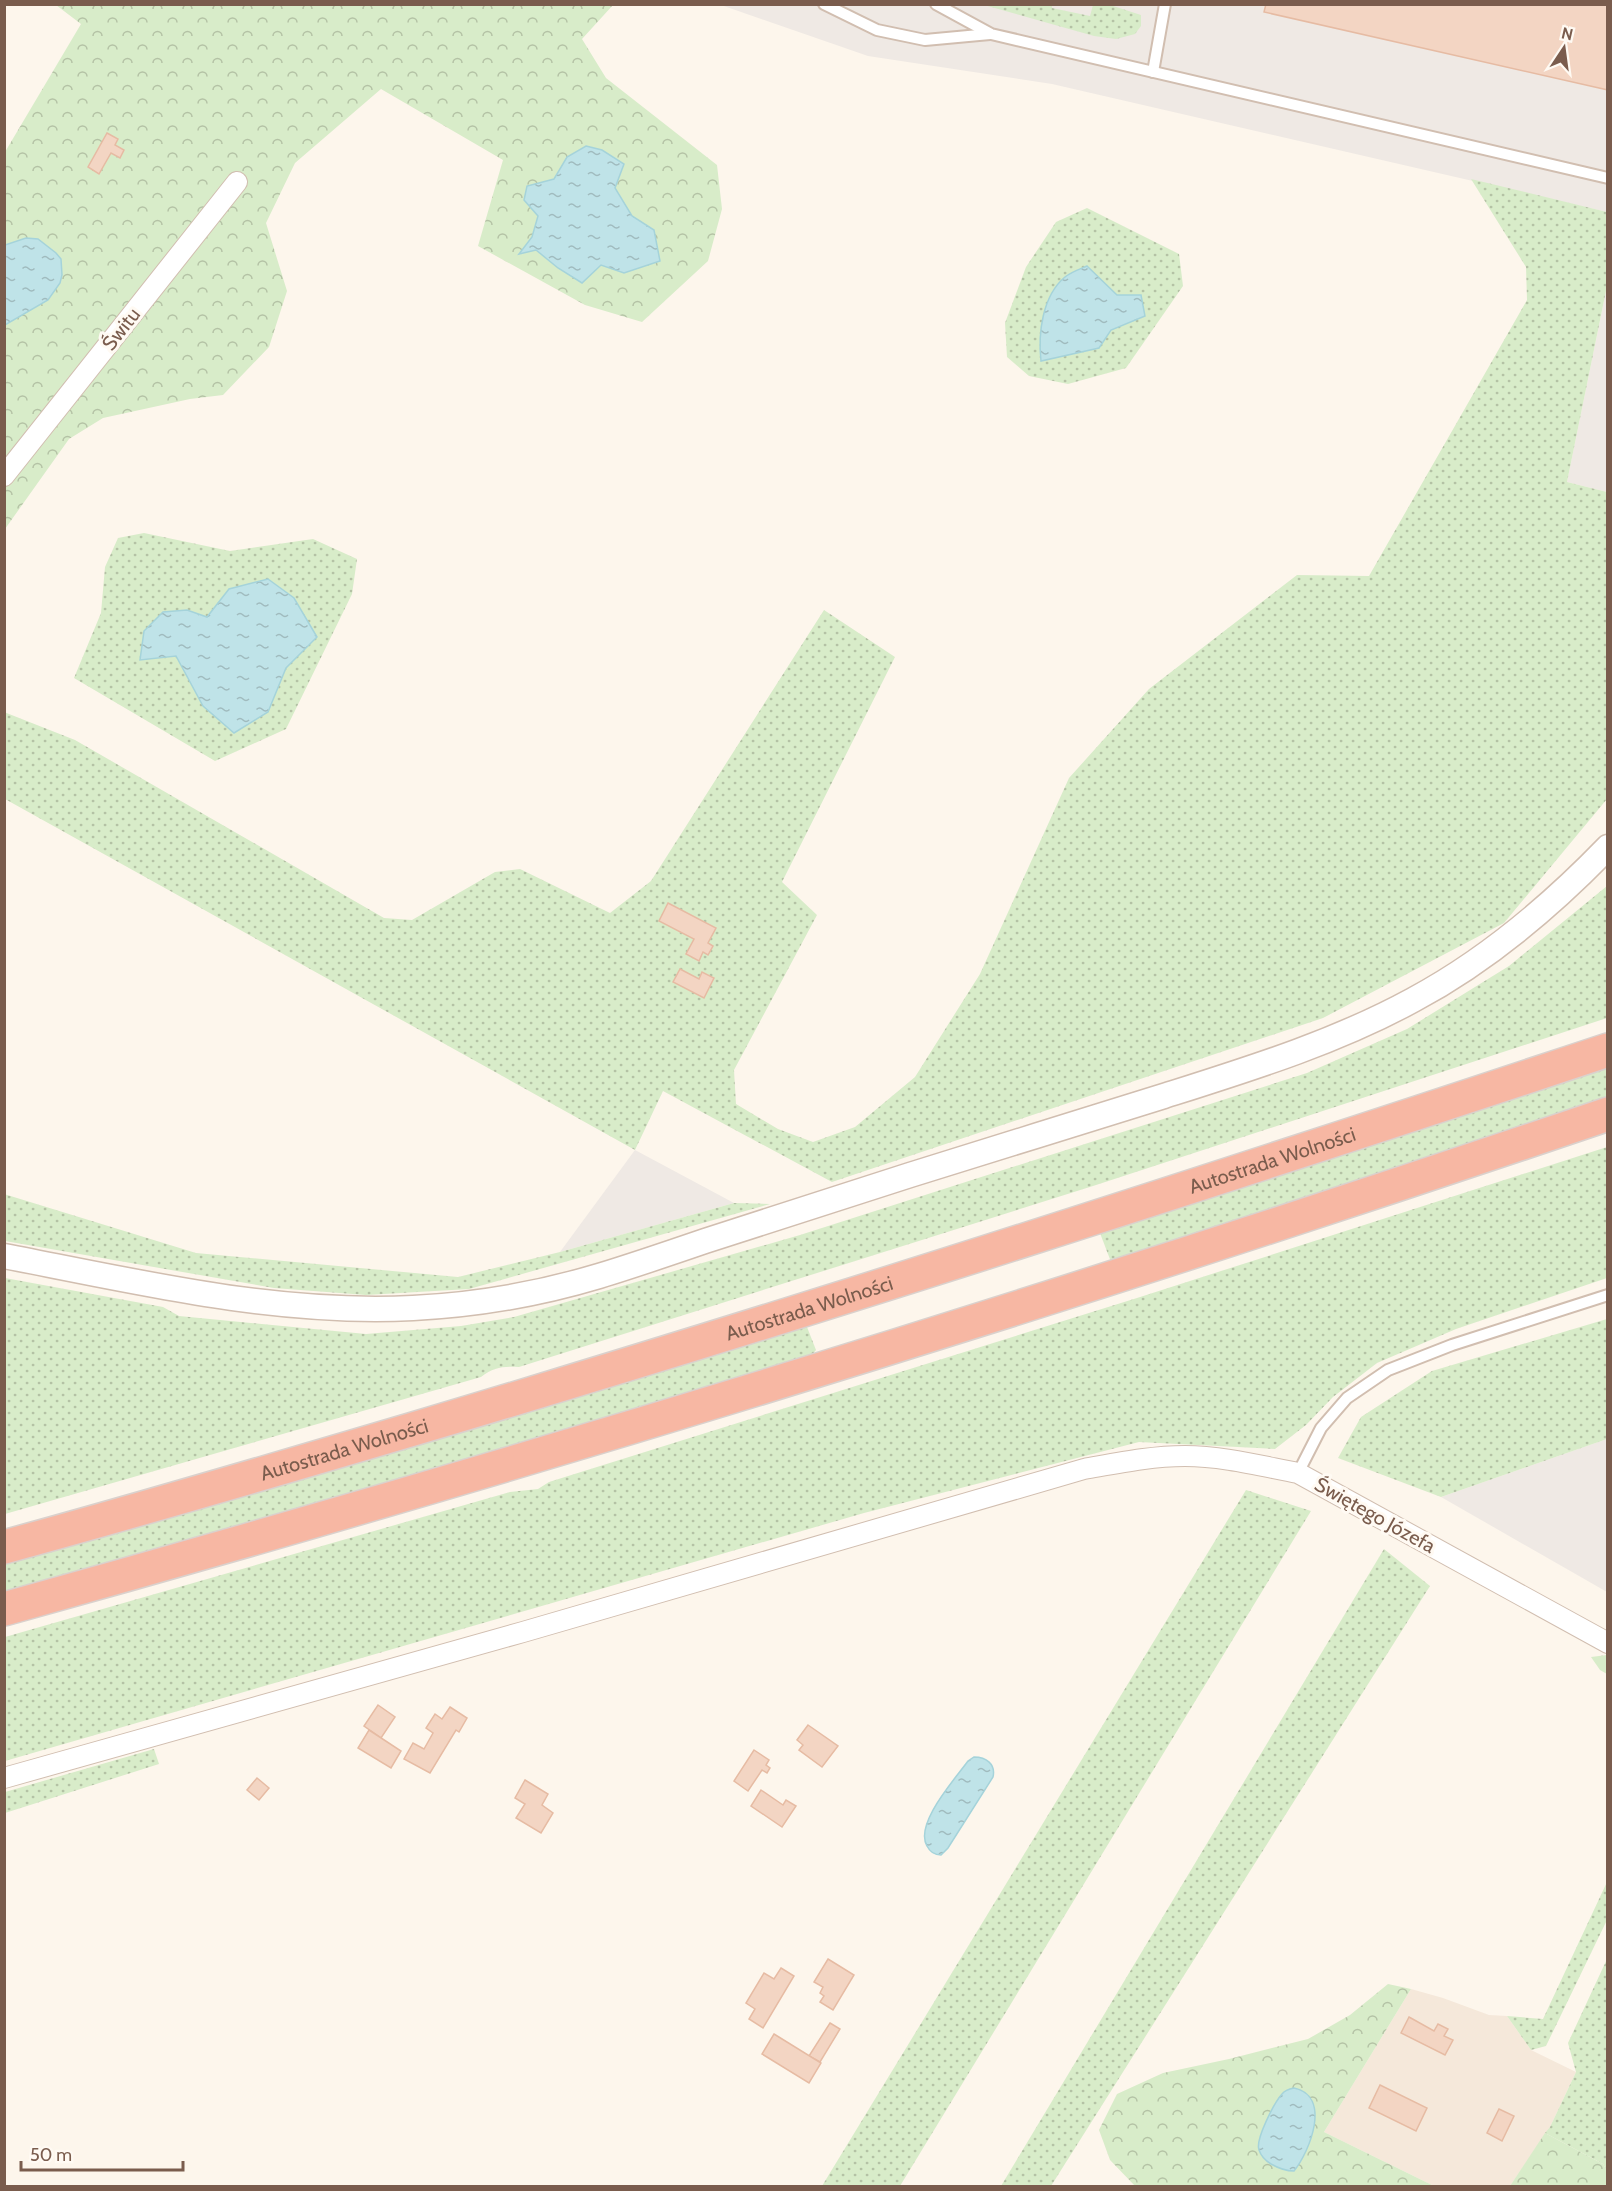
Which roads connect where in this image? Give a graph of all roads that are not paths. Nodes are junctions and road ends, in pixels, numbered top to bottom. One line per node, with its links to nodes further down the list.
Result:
1 (824, 4): 4 (lane)
2 (936, 4): 4 (lane)
3 (1165, 4): 5 (lane)
4 (992, 34): 5 (lane)
5 (1153, 72): 6 (lane)
6 (1608, 178)
7 (237, 182): 8 (street, Świtu)
8 (4, 476)
9 (1608, 846): 12 (street)
10 (1608, 1050): 15 (highway, Autostrada Wolności)
11 (1608, 1114): 16 (highway)
12 (4, 1256)
13 (1608, 1295): 14 (lane)
14 (1298, 1473): 17 (street, Świętego Józefa); 18 (street, Świętego Józefa)
15 (4, 1547)
16 (4, 1609)
17 (1608, 1643)
18 (4, 1778)

